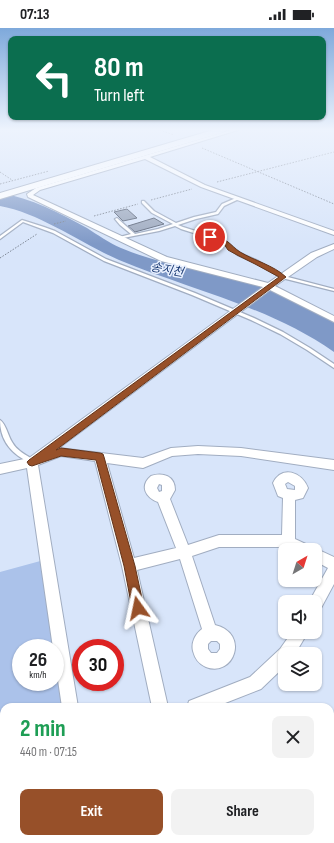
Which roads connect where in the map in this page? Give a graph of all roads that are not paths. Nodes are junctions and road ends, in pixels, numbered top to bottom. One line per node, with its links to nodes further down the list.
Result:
1 (82, 168): 5 (main road)
2 (87, 168): 5 (main road)
3 (108, 168): 13 (street)
4 (168, 168): 6 (street)
5 (3, 192)
6 (236, 199): 9 (lane); 10 (street)
7 (143, 202): 9 (lane)
8 (117, 219): 11 (lane)
9 (177, 225): 11 (lane); 15 (lane)
10 (334, 233)
11 (134, 235): 13 (lane)
12 (0, 238): 18 (lane)
13 (118, 238): 16 (street)
14 (334, 246): 15 (street)
15 (283, 277): 16 (street); 17 (lane)
16 (268, 287): 18 (street); 19 (street)
17 (334, 290)
18 (237, 310): 20 (lane); 23 (street)
19 (334, 319)
20 (334, 366)
21 (0, 422): 23 (lane)
22 (100, 457): 23 (street); 24 (street); 32 (street)
23 (32, 462): 25 (street); 37 (street)
24 (334, 465)
25 (0, 469)
26 (162, 496): 29 (street)
27 (290, 496): 28 (street)
28 (288, 543): 29 (street)
29 (184, 552): 32 (street); 35 (street)
30 (322, 558): 31 (street)
31 (334, 564)
32 (129, 566): 38 (street)
33 (334, 570): 34 (street)
34 (320, 595)
35 (210, 632)
36 (278, 662): 39 (street)
37 (69, 703)
38 (159, 703)
39 (204, 703)

